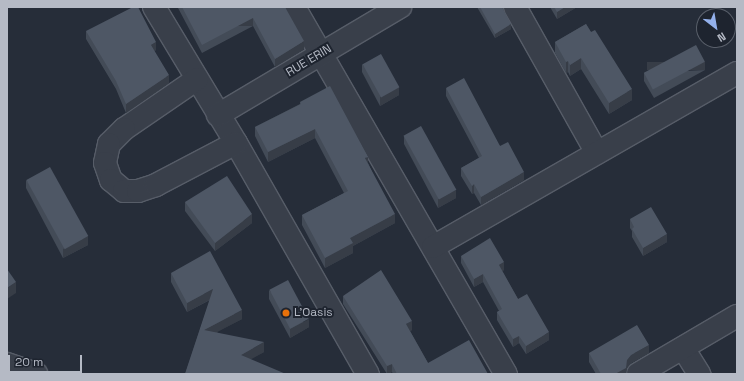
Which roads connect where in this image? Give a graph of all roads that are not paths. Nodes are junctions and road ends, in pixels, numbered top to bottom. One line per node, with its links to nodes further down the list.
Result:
1 (154, 7): 7 (street)
2 (294, 7): 5 (street)
3 (400, 7): 5 (street, RUE ERIN)
4 (515, 7): 10 (street)
5 (321, 54): 8 (street, RUE ERIN); 11 (street)
6 (737, 73): 10 (street)
7 (198, 79): 8 (street); 9 (street)
8 (218, 114): 9 (street)
9 (236, 143): 16 (street)
10 (597, 153): 11 (street)
11 (433, 247): 17 (street)
12 (737, 316): 13 (street)
13 (683, 348): 18 (street); 19 (street)
14 (7, 364): 15 (street)
15 (36, 374)
16 (368, 374)
17 (506, 374)
18 (638, 374)
19 (699, 374)

